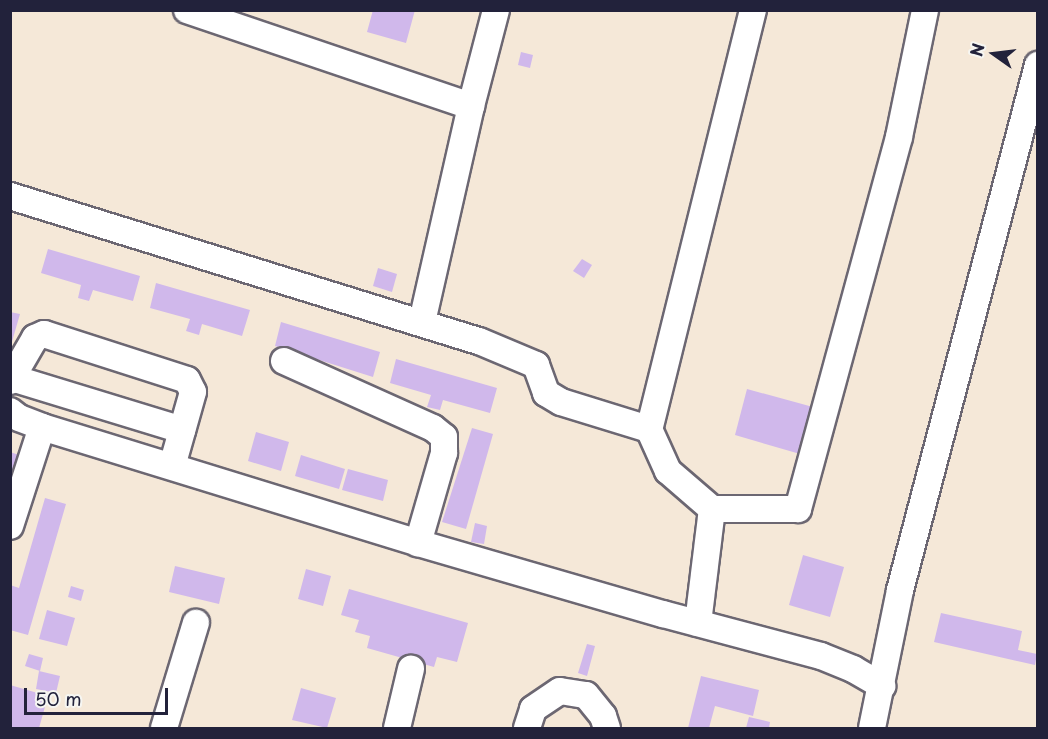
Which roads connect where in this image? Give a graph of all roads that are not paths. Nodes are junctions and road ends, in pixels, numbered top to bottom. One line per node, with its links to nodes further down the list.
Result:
1 (187, 10): 6 (street)
2 (496, 10): 6 (street)
3 (753, 10): 13 (street)
4 (925, 10): 16 (street)
5 (1038, 66): 22 (street)
6 (471, 106): 8 (street)
7 (10, 196): 8 (street)
8 (422, 322): 13 (street)
9 (284, 361): 18 (street)
10 (11, 380): 14 (street); 14 (street)
11 (10, 411): 12 (street)
12 (42, 427): 15 (street); 17 (street)
13 (649, 429): 16 (street)
14 (182, 430): 15 (street)
15 (172, 466): 18 (street)
16 (712, 509): 20 (street)
17 (10, 526)
18 (418, 543): 20 (street)
19 (196, 623): 23 (street)
20 (698, 623): 22 (street)
21 (411, 669): 24 (street)
22 (882, 686): 27 (street)
23 (164, 729)
24 (397, 729)
25 (527, 729): 26 (street)
26 (608, 729)
27 (872, 729)

